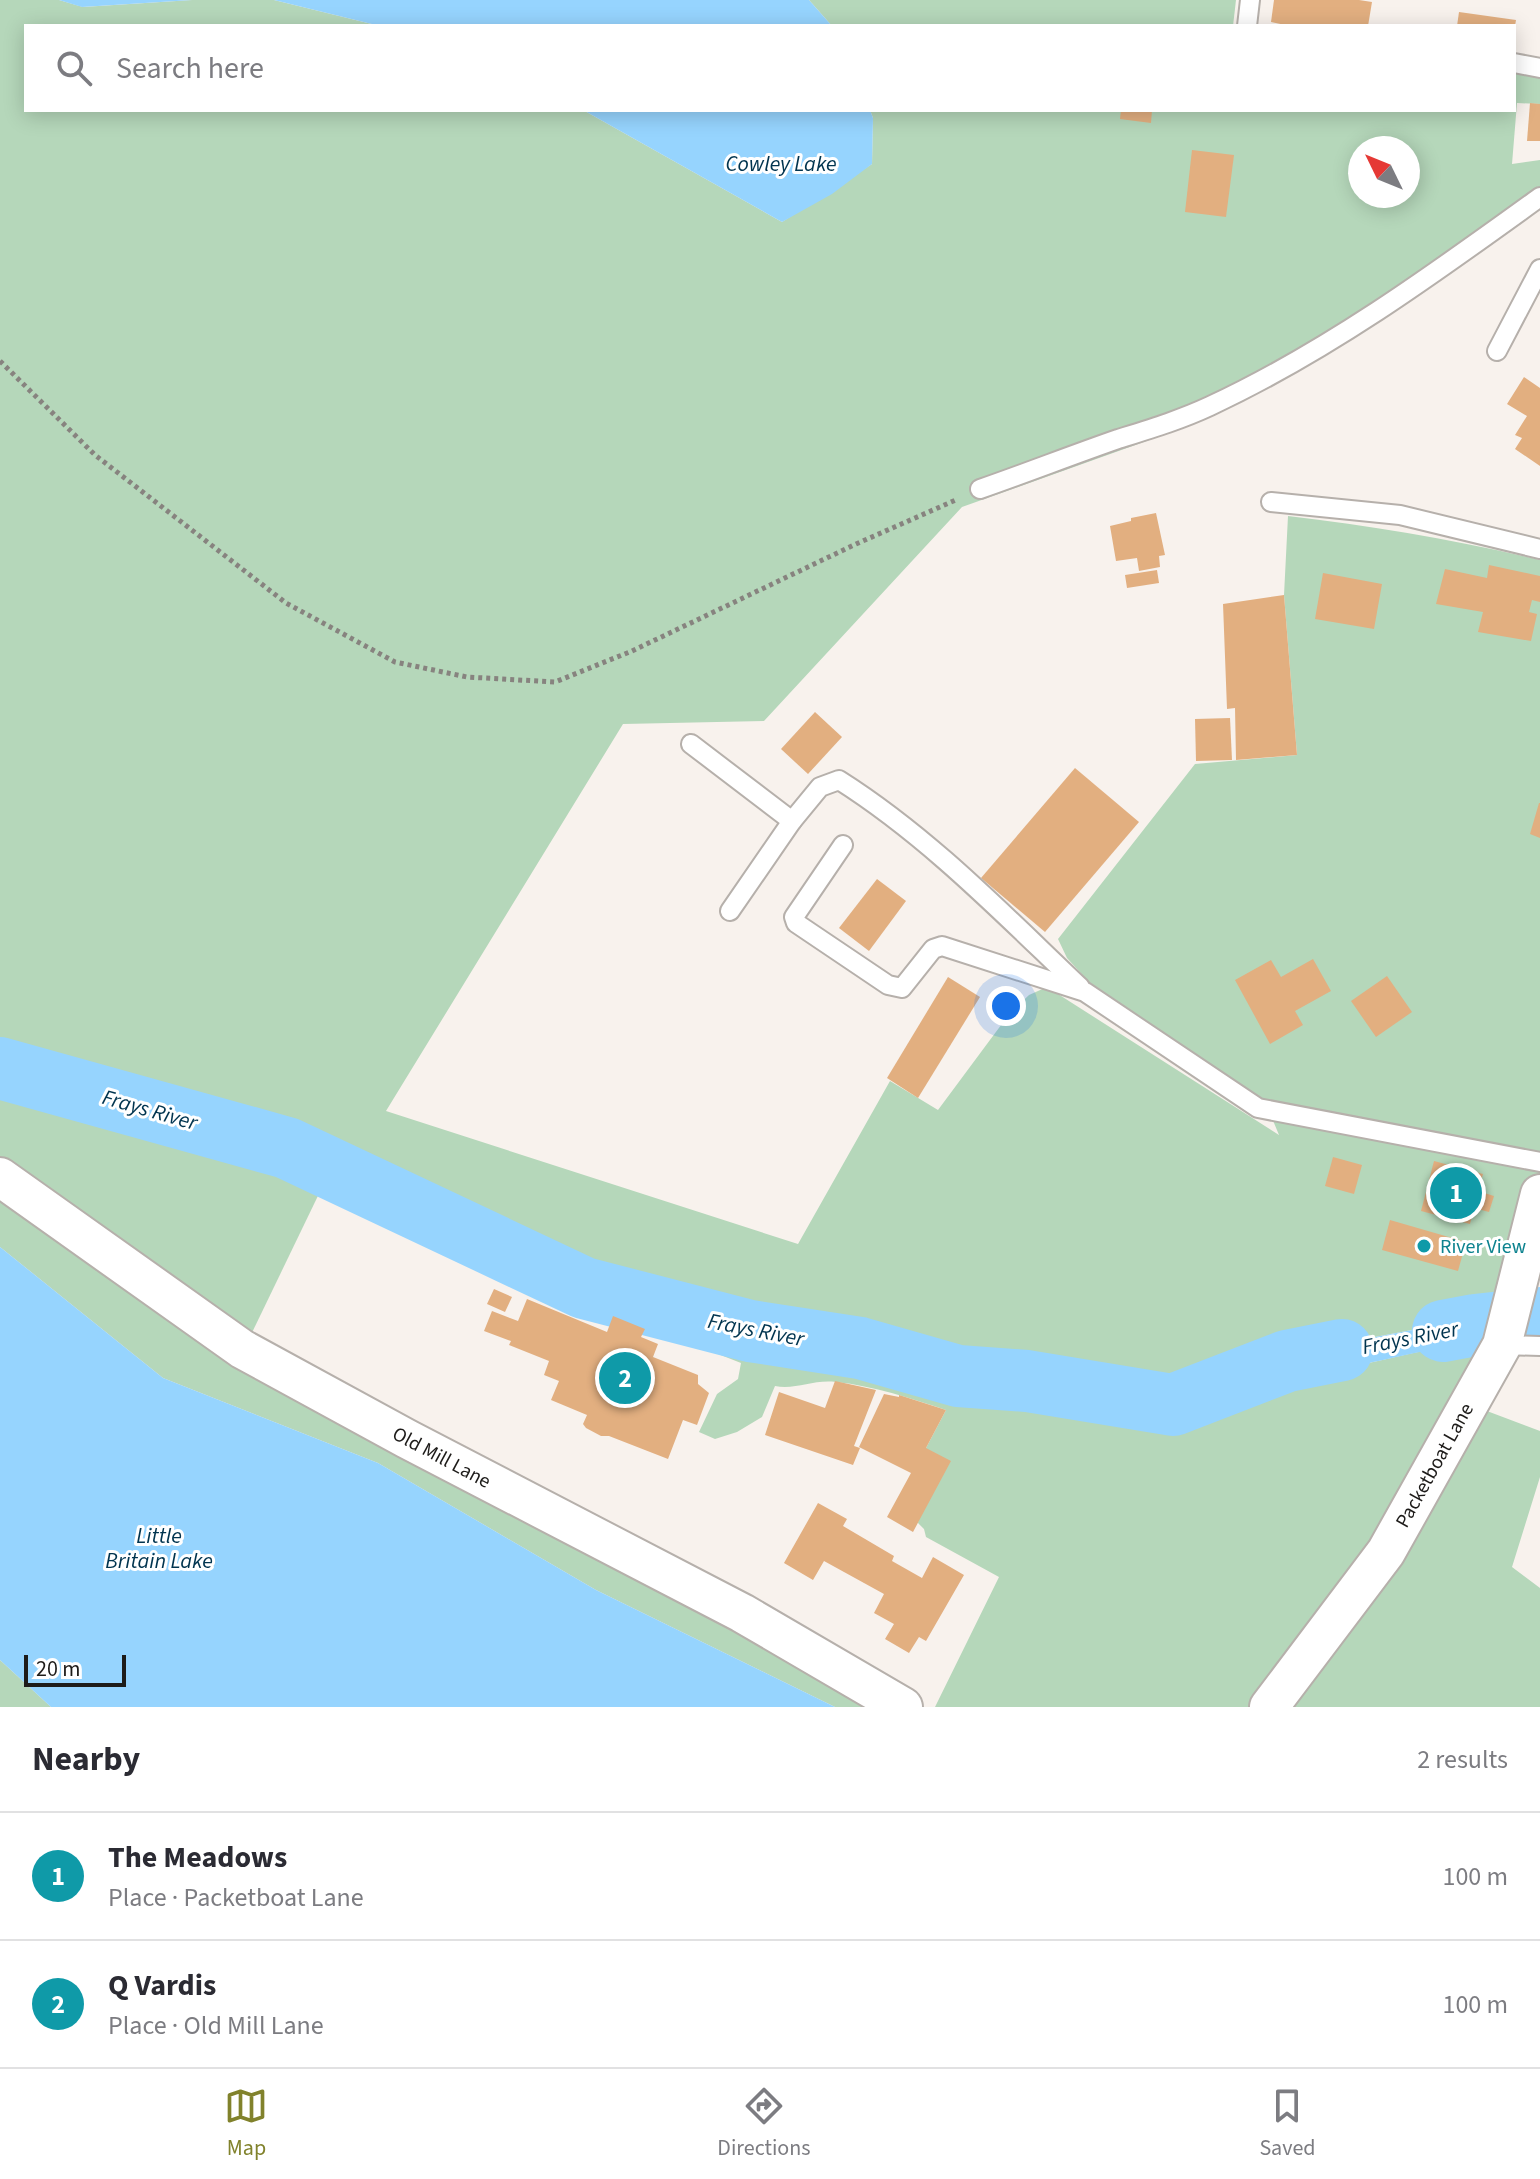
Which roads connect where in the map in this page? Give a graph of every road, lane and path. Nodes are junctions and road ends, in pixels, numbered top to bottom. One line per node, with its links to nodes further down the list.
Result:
1 (1250, 0): 2 (lane)
2 (1247, 24)
3 (1516, 63): 4 (lane)
4 (1540, 68)
5 (1540, 197): 9 (lane)
6 (1540, 269): 7 (lane)
7 (1497, 351)
8 (0, 361): 9 (path)
9 (980, 489)
10 (1271, 502): 11 (lane)
11 (1540, 549)
12 (691, 744): 13 (lane)
13 (792, 821): 15 (lane); 16 (lane)
14 (843, 845): 16 (lane)
15 (730, 911)
16 (1085, 992): 17 (lane)
17 (1540, 1162)
18 (0, 1177): 22 (street, Old Mill Lane)
19 (1540, 1194): 20 (street, Packetboat Lane)
20 (1502, 1345): 21 (lane); 23 (street, Packetboat Lane)
21 (1540, 1346)
22 (903, 1707)
23 (1269, 1707)

